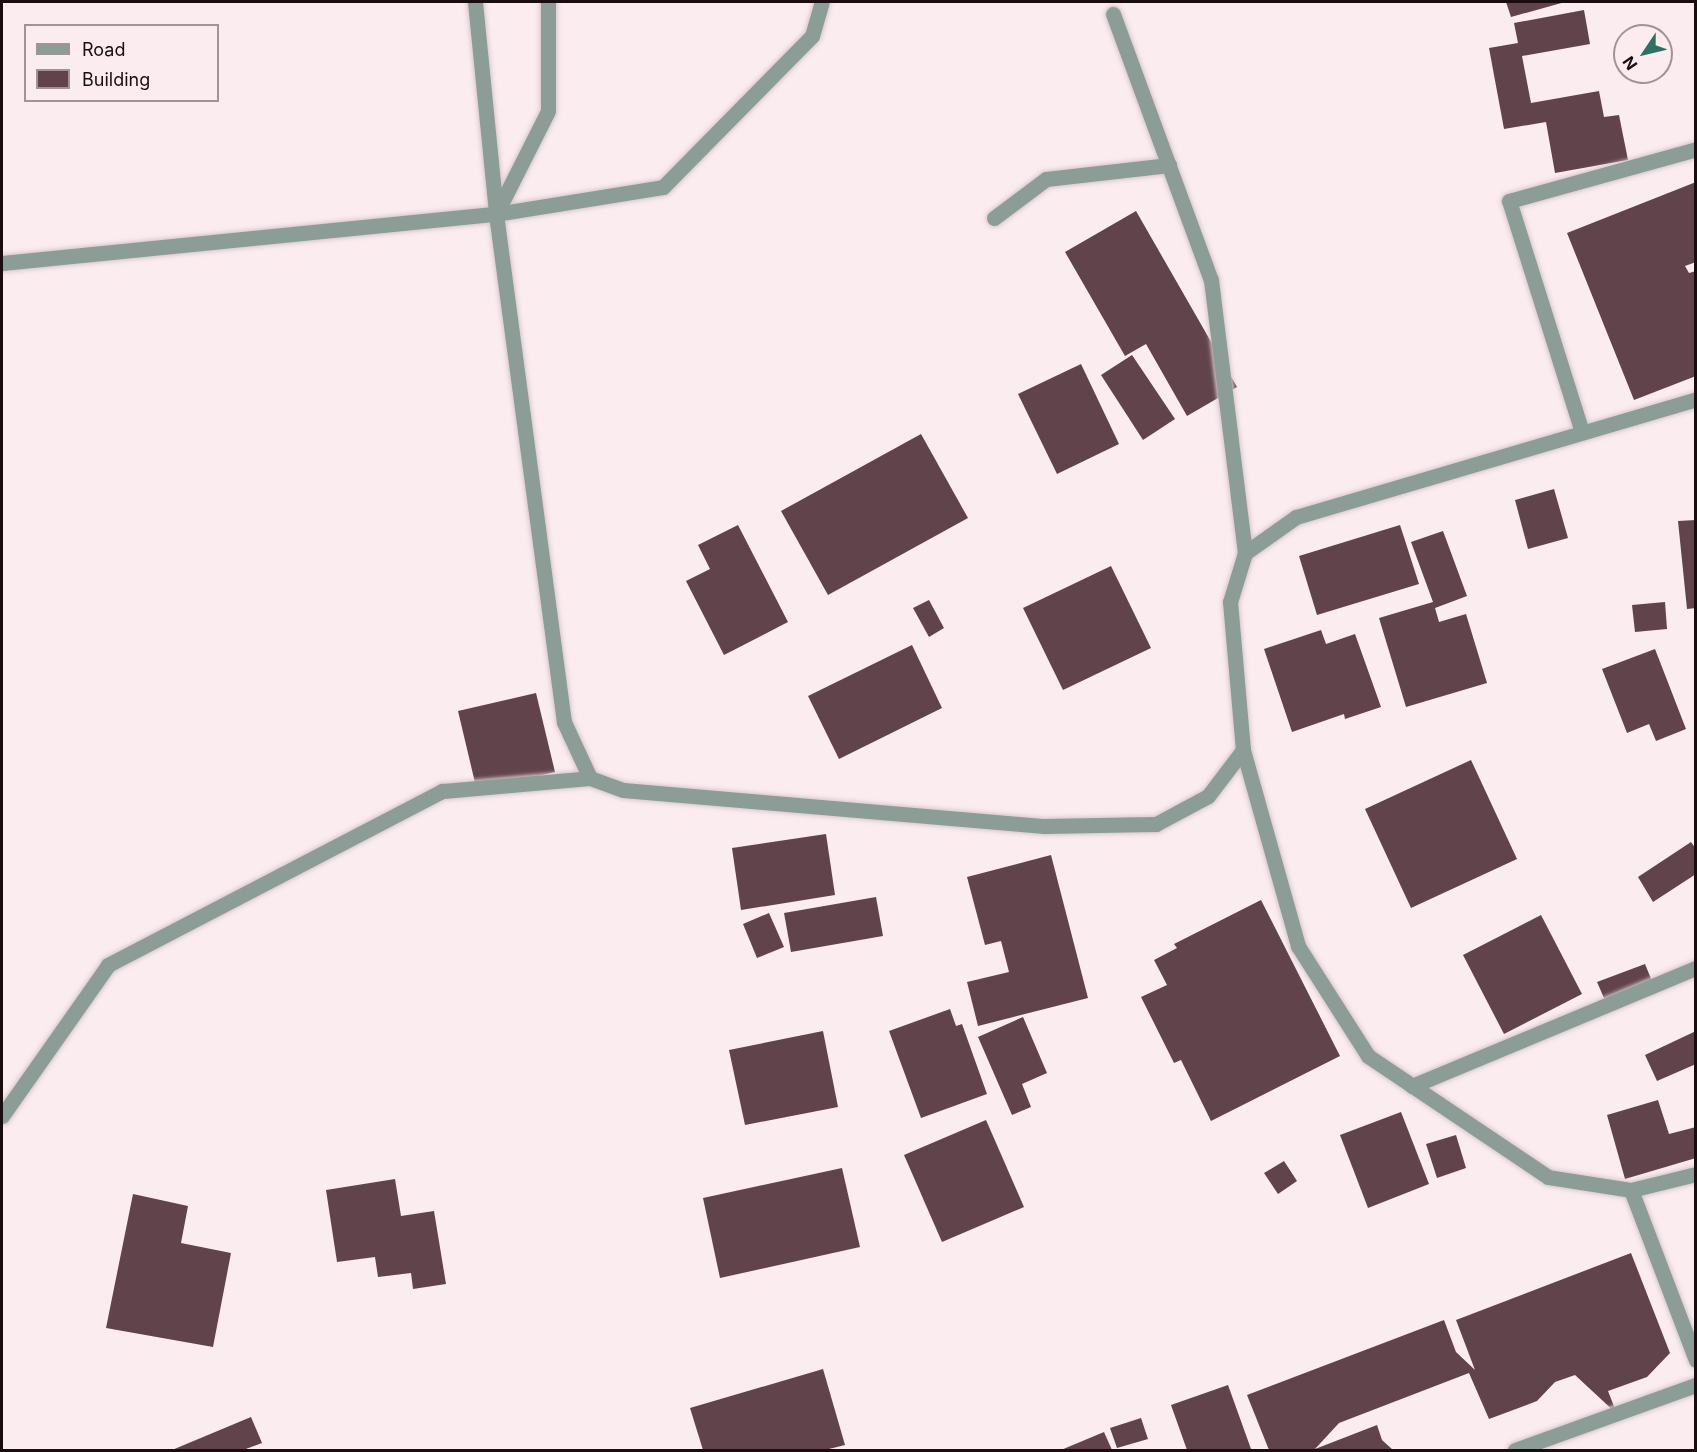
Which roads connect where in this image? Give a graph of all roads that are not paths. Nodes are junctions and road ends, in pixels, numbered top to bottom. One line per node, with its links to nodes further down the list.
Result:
1 (475, 2): 7 (street)
2 (548, 2): 7 (street)
3 (822, 2): 7 (street)
4 (1113, 14): 6 (street)
5 (1695, 149): 11 (street)
6 (1169, 165): 8 (street); 12 (street)
7 (496, 214): 9 (street); 14 (street)
8 (994, 218)
9 (2, 263)
10 (1695, 399): 11 (street)
11 (1582, 432): 12 (street)
12 (1245, 553): 13 (street)
13 (1243, 750): 14 (street); 16 (street)
14 (590, 778): 17 (street)
15 (1695, 968): 16 (street)
16 (1412, 1086): 19 (street)
17 (2, 1116)
18 (1695, 1174): 19 (street)
19 (1631, 1190): 20 (street)
20 (1695, 1360)
21 (1695, 1385): 22 (street)
22 (1520, 1450)

